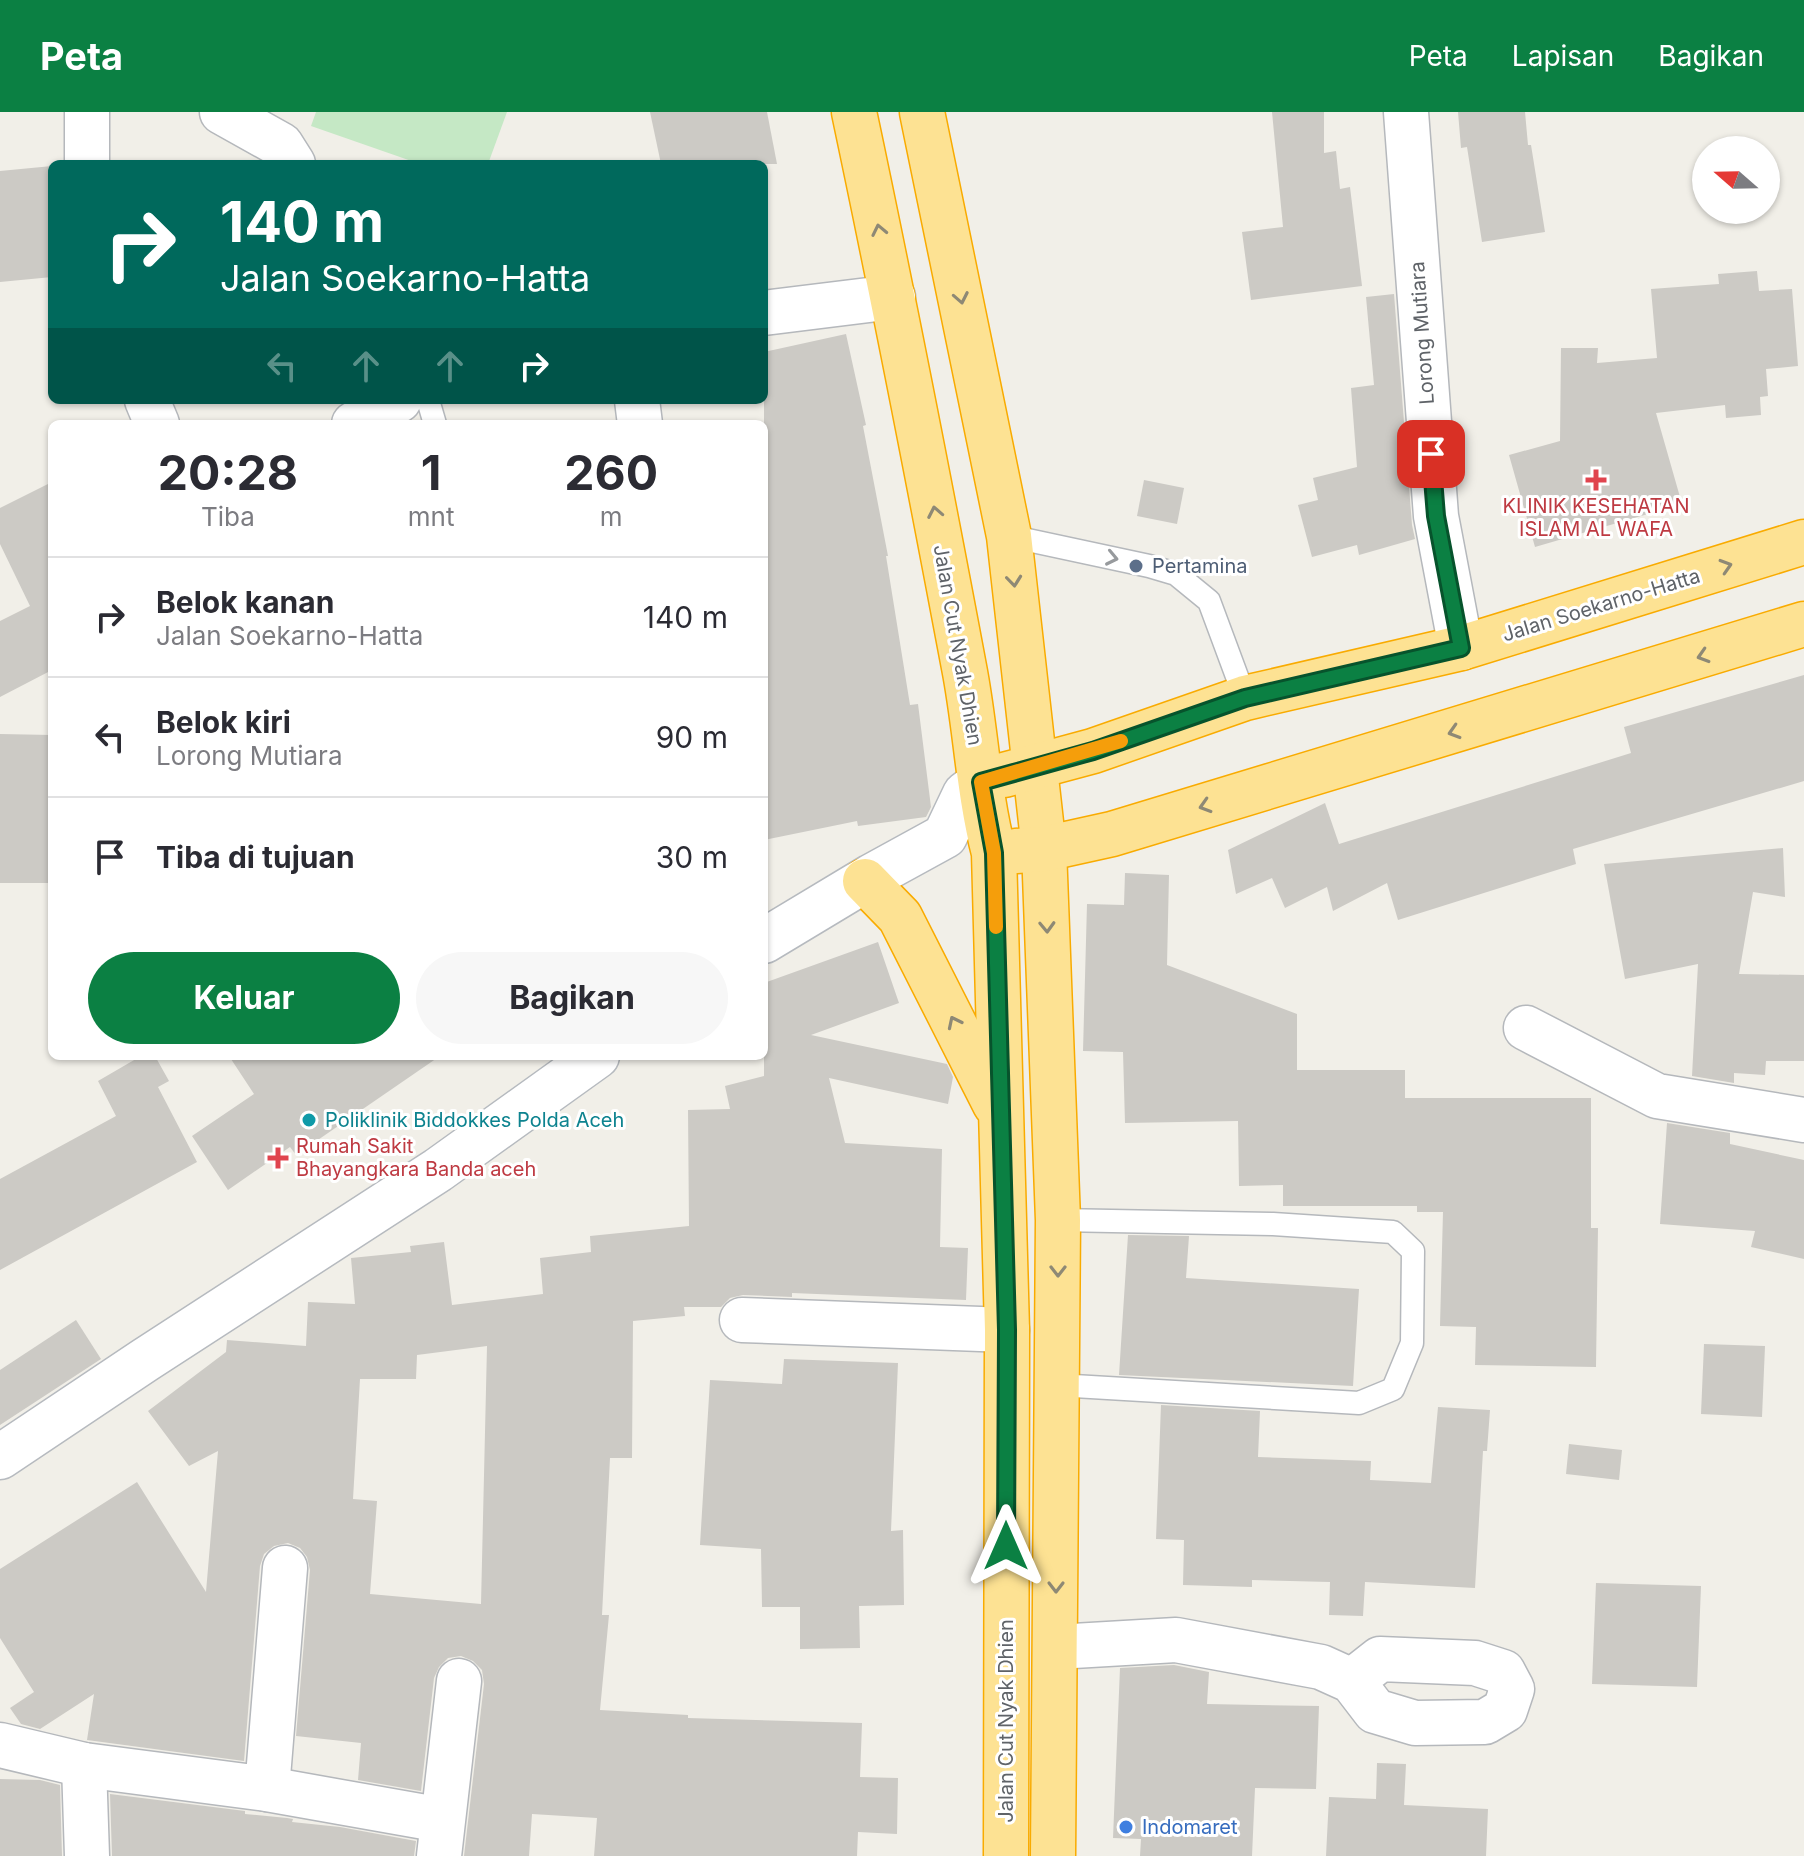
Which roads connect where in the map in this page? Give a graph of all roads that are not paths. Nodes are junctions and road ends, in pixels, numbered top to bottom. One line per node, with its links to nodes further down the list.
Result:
1 (87, 112): 7 (street)
2 (222, 112): 6 (street)
3 (854, 112): 8 (highway, Jalan Cut Nyak Dhien, one-way to 3)
4 (922, 112): 12 (highway, one-way to 12)
5 (1406, 112): 15 (street, Lorong Mutiara)
6 (288, 140)
7 (87, 160)
8 (893, 297): 9 (street); 18 (highway, Jalan Cut Nyak Dhien, one-way to 8)
9 (768, 313)
10 (392, 404): 11 (street)
11 (362, 420)
12 (1009, 536): 16 (lane, one-way to 16); 17 (highway, one-way to 17)
13 (1804, 542): 15 (highway, Jalan Soekarno-Hatta, one-way to 13)
14 (1804, 624): 20 (highway, one-way to 20)
15 (1461, 648): 16 (highway, Jalan Soekarno-Hatta)
16 (1245, 698): 17 (highway, Jalan Soekarno-Hatta)
17 (1034, 767): 18 (highway, Jalan Soekarno-Hatta); 20 (highway)
18 (981, 782): 19 (street); 21 (highway, Jalan Cut Nyak Dhien)
19 (945, 836): 21 (street); 22 (street)
20 (1044, 849): 21 (highway); 28 (highway, one-way to 28)
21 (994, 853): 26 (highway, Jalan Cut Nyak Dhien)
22 (865, 881): 23 (street); 26 (highway, one-way to 22)
23 (768, 939)
24 (1526, 1028): 27 (street)
25 (591, 1060): 32 (street)
26 (1001, 1117): 30 (highway, Jalan Cut Nyak Dhien)
27 (1804, 1120)
28 (1058, 1220): 31 (highway, one-way to 31); 31 (lane)
29 (742, 1320): 30 (street)
30 (1007, 1330): 42 (highway, Jalan Cut Nyak Dhien)
31 (1057, 1385): 34 (highway, one-way to 34)
32 (0, 1457)
33 (285, 1568): 39 (street)
34 (1056, 1647): 36 (street); 43 (highway)
35 (459, 1681): 40 (street)
36 (1352, 1681)
37 (0, 1745): 38 (street)
38 (84, 1765): 39 (street); 41 (street)
39 (267, 1789): 40 (street)
40 (441, 1838)
41 (87, 1856)
42 (1006, 1856)
43 (1053, 1856)

